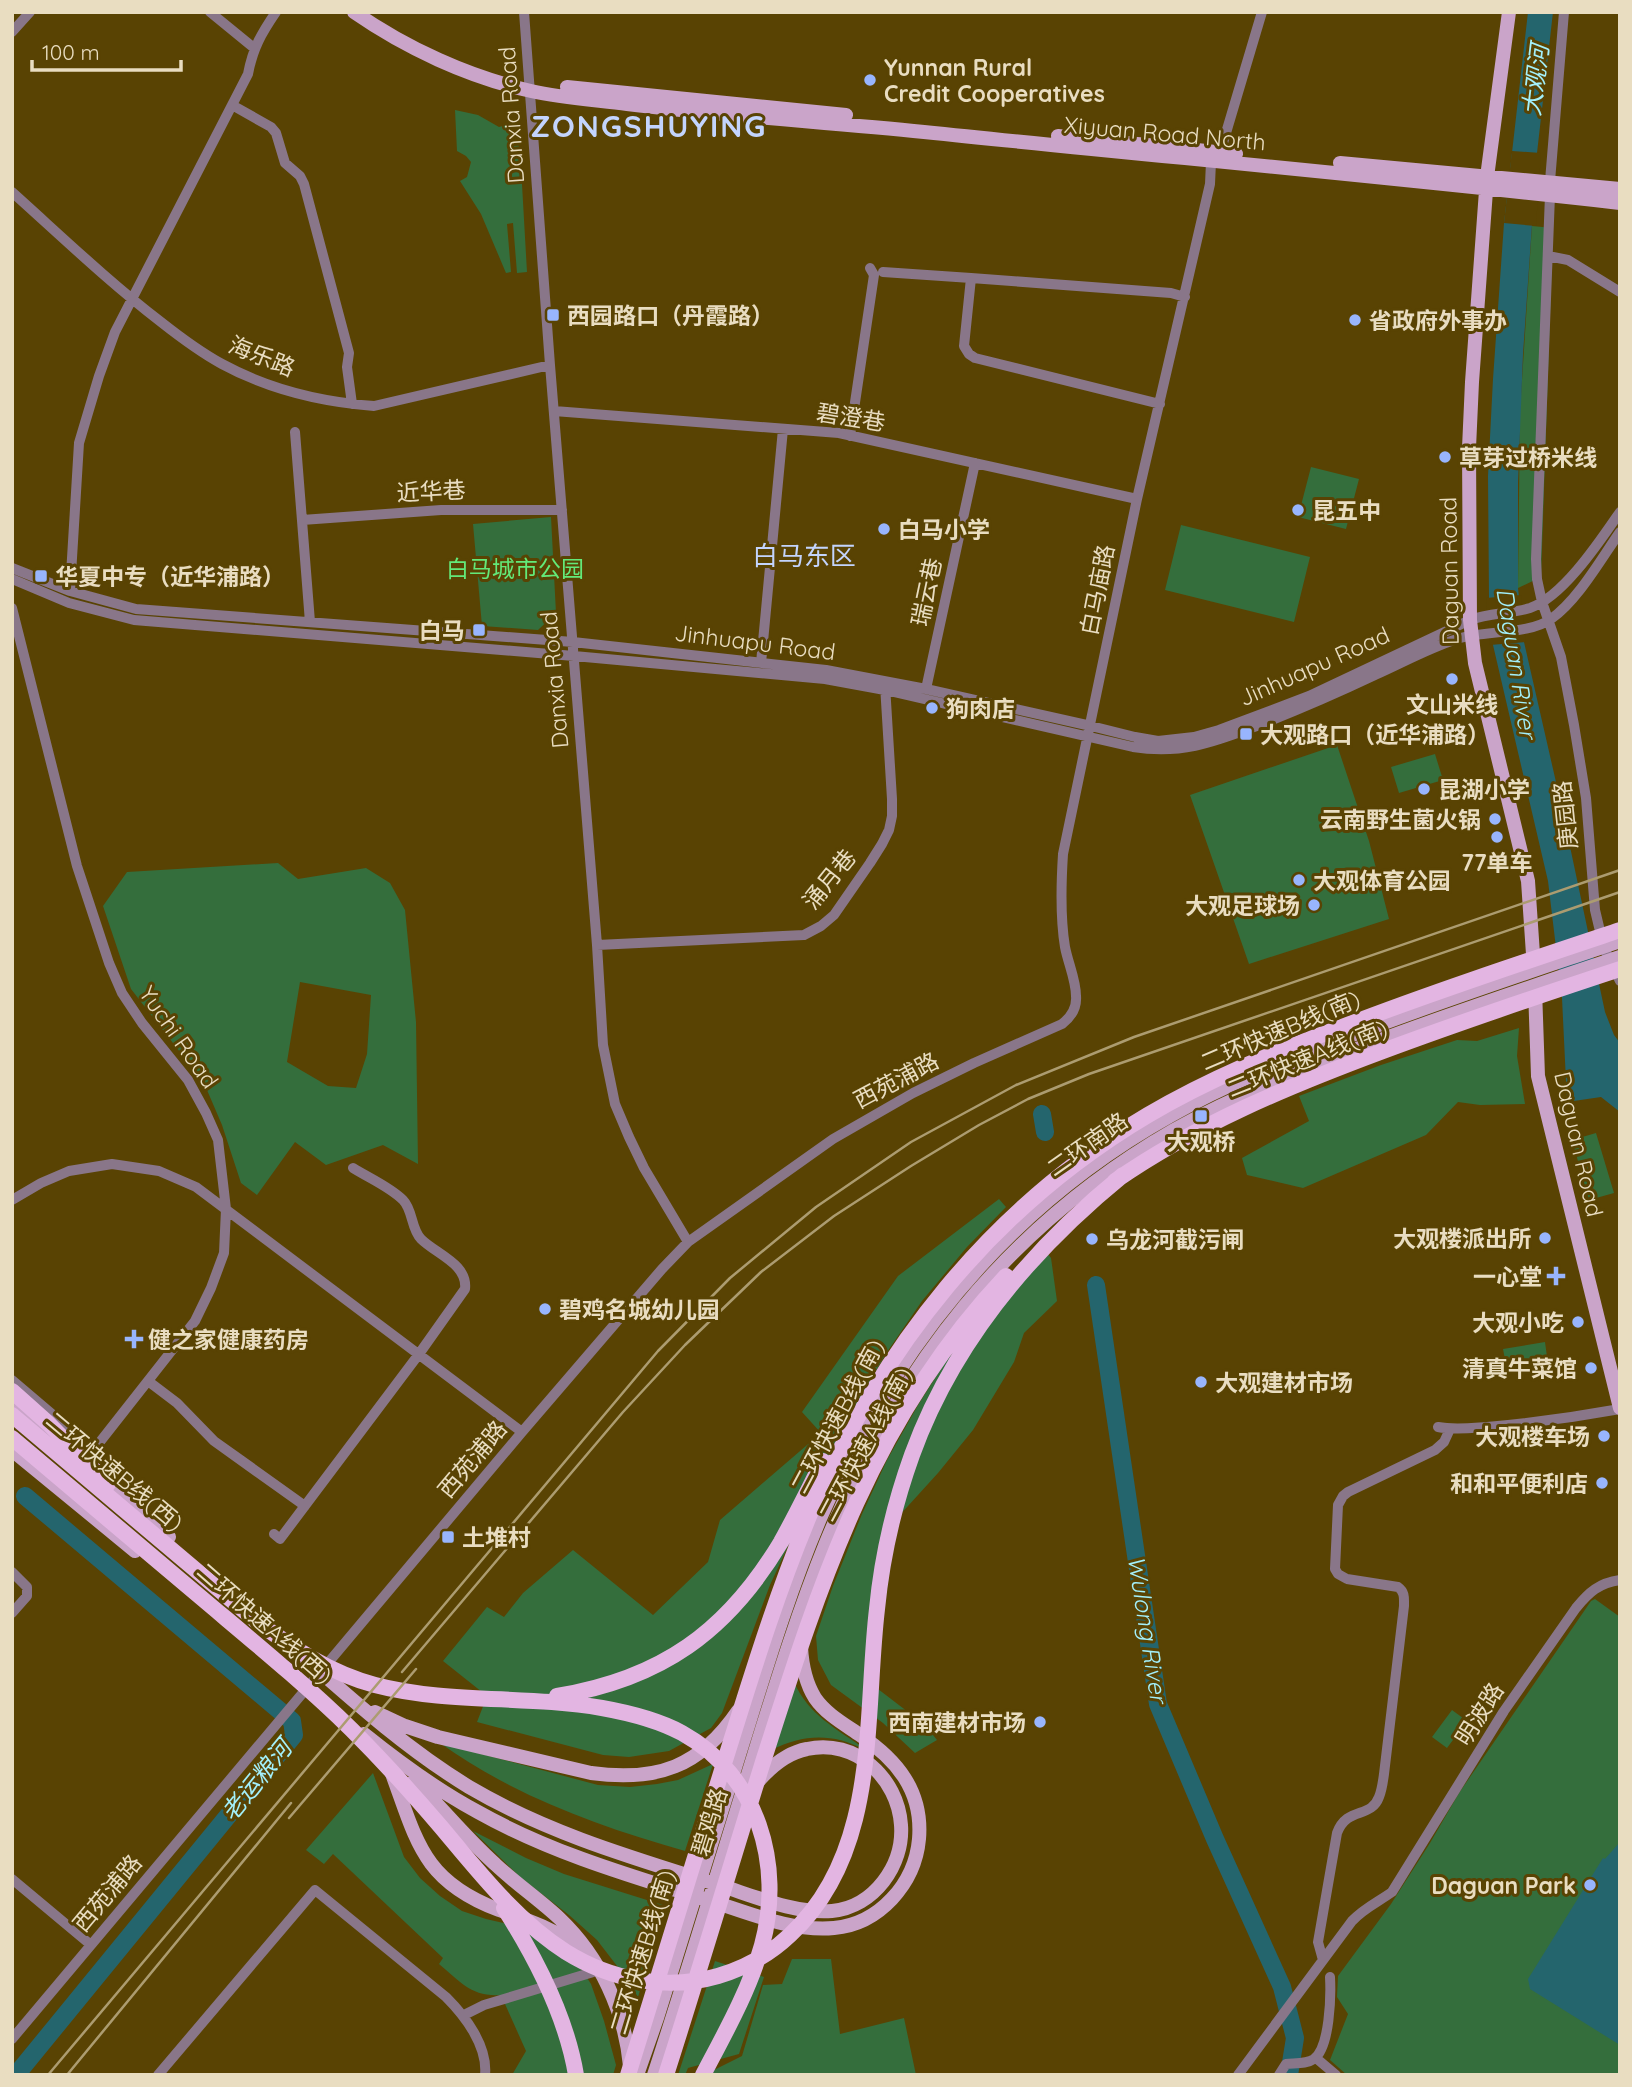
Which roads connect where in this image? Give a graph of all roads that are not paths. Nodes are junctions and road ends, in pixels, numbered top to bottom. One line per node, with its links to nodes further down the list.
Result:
1 (30, 12): 10 (street)
2 (210, 12): 11 (street)
3 (276, 12): 11 (street)
4 (354, 12): 12 (main road, Xiyuan Road North)
5 (371, 12): 12 (main road, Xiyuan Road North)
6 (524, 12): 12 (street, Danxia Road)
7 (1262, 12): 14 (street, 白马庙路)
8 (1509, 12): 15 (main road, Daguan Road)
9 (1564, 12): 16 (street, 庚园路)
10 (12, 32)
11 (254, 48): 13 (street)
12 (530, 86): 14 (main road, Xiyuan Road North); 27 (street, Danxia Road)
13 (232, 105): 26 (street); 28 (street)
14 (1216, 157): 15 (main road, Xiyuan Road North); 25 (street, 白马庙路)
15 (1487, 183): 16 (main road, Xiyuan Road North); 46 (main road, Daguan Road)
16 (1544, 188): 17 (main road); 19 (main road); 20 (street, 庚园路)
17 (1620, 189)
18 (12, 192): 26 (street, 海乐路)
19 (1620, 203)
20 (1548, 256): 24 (street); 42 (street, 庚园路)
21 (870, 268): 33 (street)
22 (883, 272): 23 (street)
23 (971, 278): 25 (street); 29 (street)
24 (1620, 292)
25 (1185, 297): 29 (street, 白马庙路)
26 (132, 300): 28 (street, 海乐路); 41 (street)
27 (550, 365): 28 (street, 海乐路); 30 (street, Danxia Road)
28 (352, 404)
29 (1160, 404): 35 (street, 白马庙路)
30 (554, 411): 31 (street, 碧澄巷); 36 (street, Danxia Road)
31 (783, 429): 33 (street, 碧澄巷); 49 (street)
32 (295, 432): 38 (street)
33 (850, 436): 34 (street, 碧澄巷)
34 (975, 463): 35 (street, 碧澄巷); 51 (street, 瑞云巷)
35 (1137, 499): 52 (street, 白马庙路)
36 (562, 510): 38 (street, 近华巷); 47 (street, Danxia Road)
37 (1620, 513): 42 (street)
38 (302, 520): 45 (street)
39 (1620, 532): 44 (street)
40 (13, 573): 41 (street, Jinhuapu Road); 48 (street, Jinhuapu Road)
41 (70, 591): 45 (street, Jinhuapu Road)
42 (1542, 602): 44 (street, 庚园路); 46 (street)
43 (12, 608): 64 (street, Yuchi Road)
44 (1550, 620): 46 (street); 58 (street, 庚园路)
45 (310, 622): 47 (street, Jinhuapu Road)
46 (1470, 627): 52 (street, Jinhuapu Road); 72 (main road, Daguan Road)
47 (573, 642): 48 (street, Danxia Road); 49 (street, Jinhuapu Road)
48 (574, 656): 50 (street, Jinhuapu Road); 55 (street, Danxia Road)
49 (761, 663): 50 (street, Jinhuapu Road)
50 (885, 686): 51 (street, Jinhuapu Road); 52 (street, Jinhuapu Road); 55 (street, 涌月巷)
51 (926, 690): 52 (street, Jinhuapu Road)
52 (1090, 731): 60 (street, 白马庙路)
53 (1620, 930): 66 (highway, 二环快速B线(南))
54 (1620, 941): 59 (main road, 二环南路)
55 (597, 945): 65 (street, Danxia Road)
56 (1620, 957): 59 (main road, 二环南路)
57 (1620, 969): 62 (highway, 二环快速A线(南))
58 (1620, 981)
59 (1515, 985): 86 (main road, 二环南路); 88 (main road, 二环南路)
60 (1062, 1024): 65 (street, 西苑浦路)
61 (353, 1168): 67 (street)
62 (1123, 1175): 94 (highway); 110 (highway, 二环快速A线(南))
63 (12, 1200): 64 (street)
64 (226, 1209): 67 (street); 69 (street, Yuchi Road)
65 (688, 1242): 76 (street, 西苑浦路)
66 (902, 1343): 90 (highway); 107 (highway, 二环快速B线(南))
67 (419, 1354): 76 (street); 81 (street)
68 (12, 1380): 79 (street)
69 (148, 1381): 79 (street, Yuchi Road); 81 (street)
70 (12, 1391): 82 (highway)
71 (12, 1403): 79 (main road)
72 (1620, 1408): 75 (street)
73 (12, 1415): 82 (highway, 二环快速B线(西))
74 (1438, 1427): 75 (street)
75 (1450, 1429): 98 (street)
76 (522, 1432): 97 (street, 西苑浦路)
77 (12, 1439): 80 (highway, 二环快速A线(西))
78 (12, 1450): 80 (main road)
79 (86, 1459): 80 (street, Yuchi Road); 89 (main road)
80 (59, 1484): 91 (main road); 94 (highway, 二环快速A线(西))
81 (305, 1506): 83 (street)
82 (152, 1532): 90 (highway, 二环快速B线(西))
83 (274, 1534)
84 (12, 1572): 87 (street)
85 (1620, 1580): 98 (street, 明波路)
86 (810, 1584): 91 (main road); 92 (main road, 碧鸡路)
87 (12, 1613)
88 (782, 1618): 89 (main road); 93 (main road, 碧鸡路)
89 (342, 1691): 92 (main road)
90 (526, 1699): 111 (highway)
91 (372, 1740): 99 (main road); 99 (main road)
92 (728, 1838): 93 (main road, 碧鸡路)
93 (714, 1860): 96 (main road, 碧鸡路)
94 (469, 1861): 106 (highway)
95 (12, 1878): 97 (street)
96 (696, 1918): 108 (main road, 碧鸡路); 109 (main road, 碧鸡路)
97 (91, 1945): 102 (street, 西苑浦路)
98 (1323, 1960): 112 (street)
99 (598, 1968): 101 (street); 107 (main road)
100 (1330, 1977): 103 (street)
101 (464, 2015): 104 (street); 105 (street)
102 (12, 2039)
103 (1311, 2060): 113 (street); 114 (street)
104 (158, 2075)
105 (485, 2075)
106 (576, 2075)
107 (629, 2075)
108 (637, 2075)
109 (654, 2075)
110 (666, 2075)
111 (703, 2075)
112 (1238, 2075)
113 (1279, 2075)
114 (1336, 2075)

